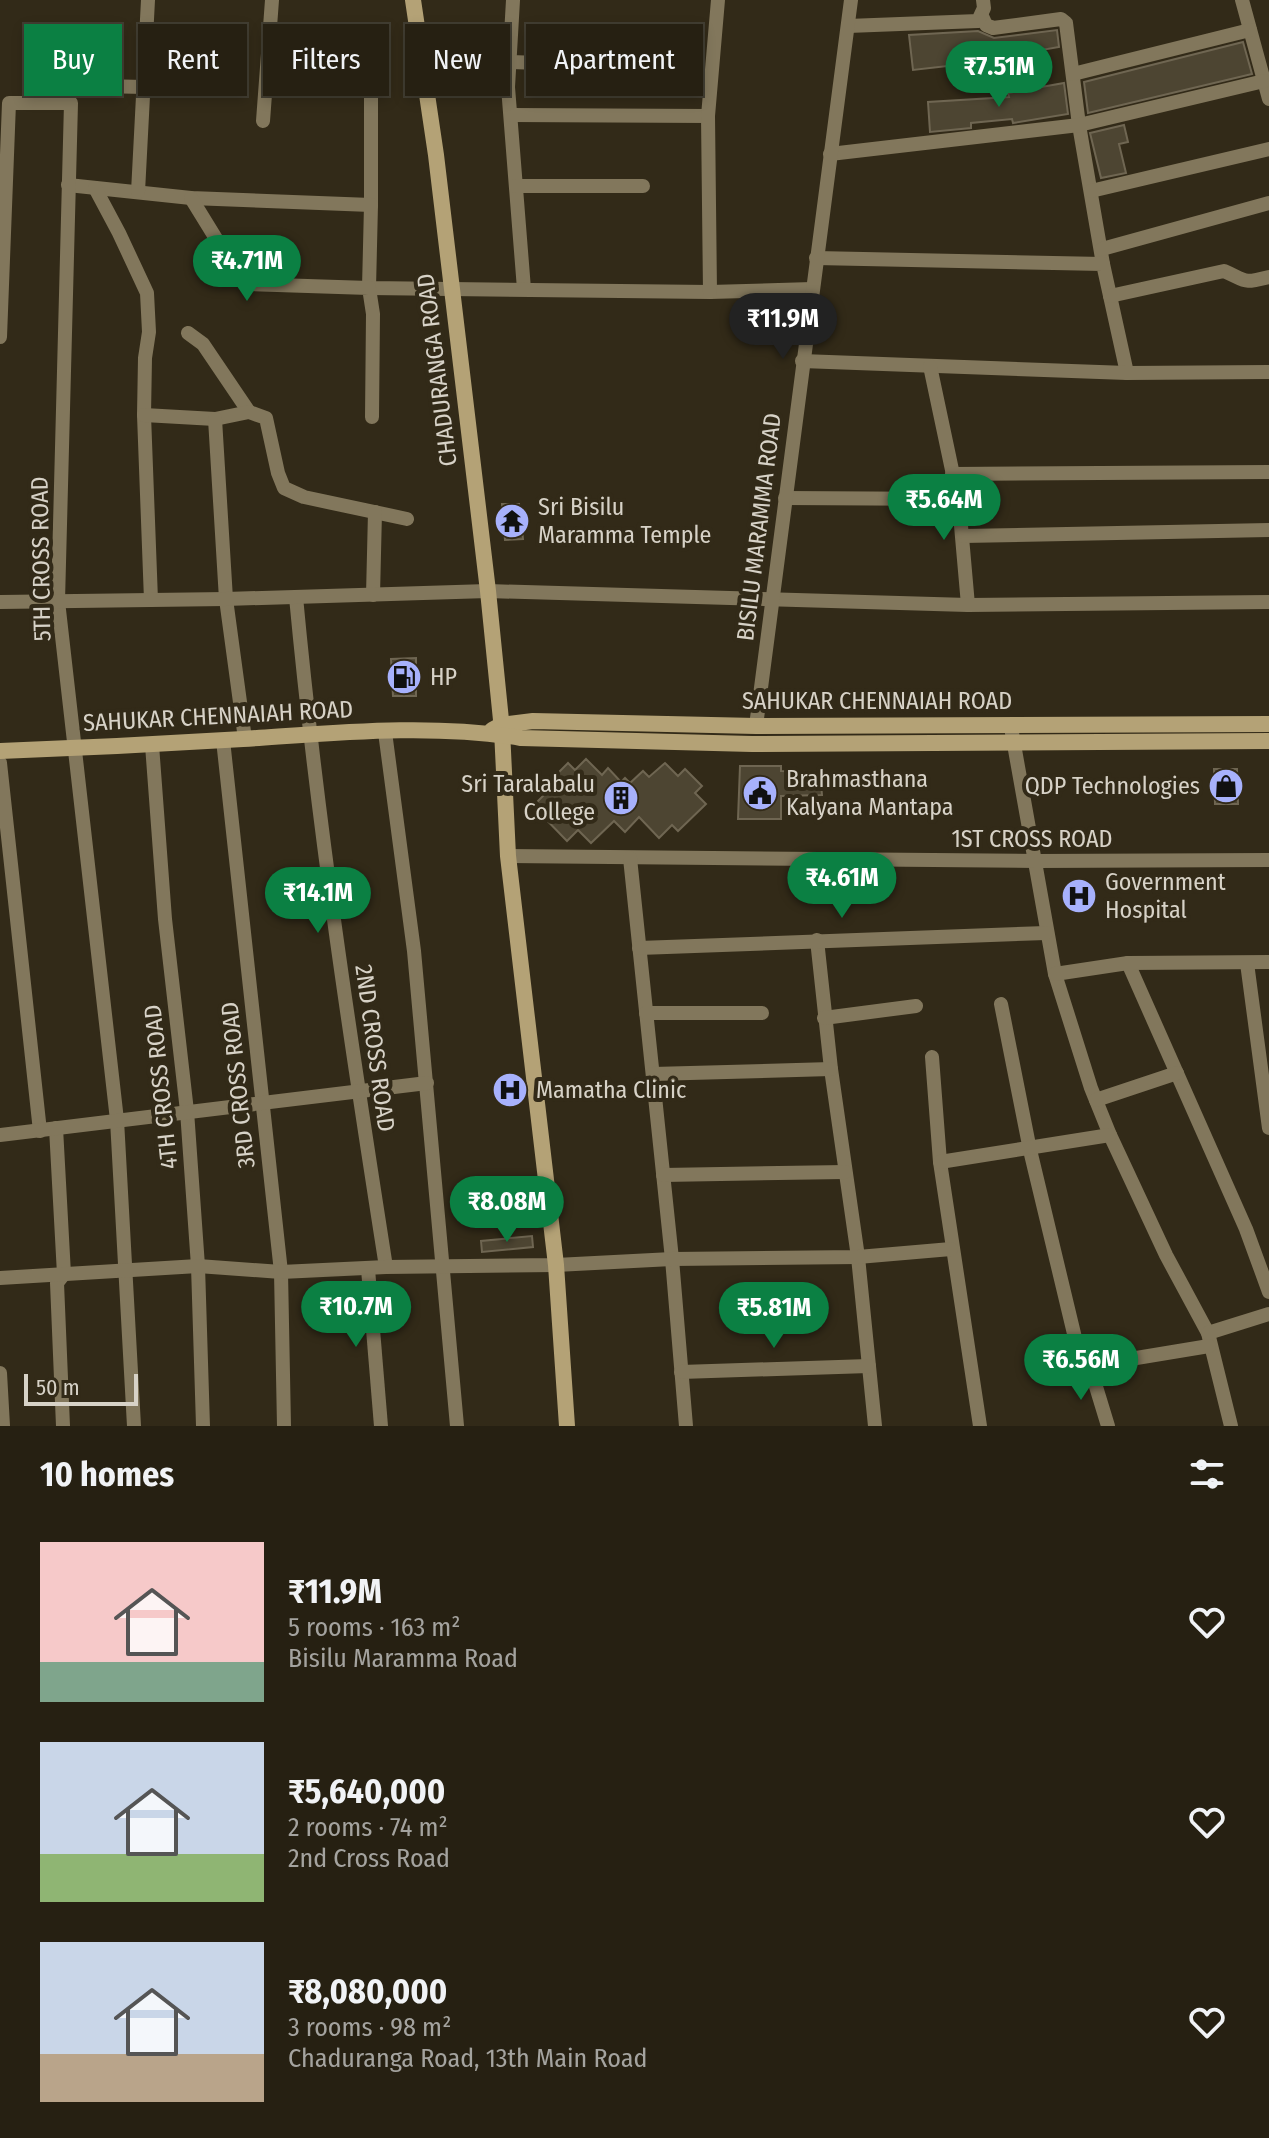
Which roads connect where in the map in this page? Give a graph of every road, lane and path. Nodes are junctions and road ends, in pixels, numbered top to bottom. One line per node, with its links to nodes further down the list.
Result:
1 (148, 0): 10 (street)
2 (272, 0): 23 (street)
3 (413, 0): 39 (street, CHADURANGA ROAD)
4 (513, 0): 13 (street)
5 (718, 0): 22 (street)
6 (851, 0): 11 (street, BISILU MARAMMA ROAD)
7 (983, 0): 9 (street)
8 (1242, 0): 12 (street)
9 (982, 16): 11 (street); 15 (street)
10 (147, 24)
11 (848, 26): 26 (street, BISILU MARAMMA ROAD)
12 (1250, 30): 15 (street); 16 (street)
13 (510, 62): 14 (street)
14 (526, 63)
15 (1073, 74): 24 (street)
16 (1264, 81): 20 (street); 24 (street)
17 (143, 96): 32 (street)
18 (371, 96): 35 (street)
19 (509, 96): 21 (street)
20 (1269, 99)
21 (511, 115): 22 (street); 28 (street)
22 (708, 116): 43 (street)
23 (263, 121)
24 (1079, 125): 26 (street); 31 (street)
25 (1269, 149): 31 (street)
26 (830, 154): 37 (street, BISILU MARAMMA ROAD)
27 (68, 185): 30 (street); 46 (street, 5TH CROSS ROAD); 69 (street, 5TH CROSS ROAD)
28 (516, 186): 29 (street); 41 (street)
29 (643, 186)
30 (95, 188): 32 (street); 52 (street)
31 (1091, 191): 36 (street)
32 (138, 192): 33 (street)
33 (191, 198): 35 (street); 40 (street)
34 (1269, 203): 36 (street)
35 (371, 205): 40 (street)
36 (1102, 256): 37 (street); 44 (street)
37 (816, 258): 42 (street, BISILU MARAMMA ROAD)
38 (1269, 277): 44 (street)
39 (452, 287): 40 (street); 41 (street); 63 (street, CHADURANGA ROAD)
40 (369, 288): 53 (street)
41 (524, 289): 43 (street)
42 (812, 289): 43 (street); 47 (street, BISILU MARAMMA ROAD)
43 (710, 292)
44 (1110, 296): 50 (street)
45 (188, 333): 51 (street)
46 (0, 337)
47 (802, 361): 48 (street); 57 (street, BISILU MARAMMA ROAD)
48 (930, 366): 50 (street); 56 (street)
49 (1269, 372): 50 (street)
50 (1127, 373)
51 (249, 412): 54 (street); 59 (street)
52 (144, 415): 54 (street); 68 (street)
53 (372, 417)
54 (215, 419): 66 (street)
55 (1269, 472): 56 (street)
56 (952, 474): 58 (street)
57 (785, 498): 58 (street); 67 (street, BISILU MARAMMA ROAD)
58 (958, 499): 62 (street)
59 (375, 512): 60 (street); 64 (street)
60 (407, 519)
61 (1269, 530): 62 (street)
62 (963, 536): 72 (street)
63 (488, 591): 64 (street); 67 (street); 75 (street, CHADURANGA ROAD)
64 (373, 595): 65 (street)
65 (296, 597): 66 (street); 77 (street, 2ND CROSS ROAD)
66 (226, 599): 68 (street); 79 (street)
67 (771, 599): 72 (street); 74 (street, BISILU MARAMMA ROAD)
68 (151, 600): 69 (street)
69 (58, 601): 70 (street); 83 (street, 5TH CROSS ROAD)
70 (0, 602)
71 (1269, 602): 72 (street)
72 (968, 605)
73 (1269, 724): 78 (street, SAHUKAR CHENNAIAH ROAD)
74 (756, 726): 75 (street, SAHUKAR CHENNAIAH ROAD); 78 (street, SAHUKAR CHENNAIAH ROAD)
75 (496, 731): 76 (street, SAHUKAR CHENNAIAH ROAD); 78 (street, SAHUKAR CHENNAIAH ROAD); 86 (street, CHADURANGA ROAD)
76 (385, 732): 77 (street, SAHUKAR CHENNAIAH ROAD); 106 (street)
77 (309, 734): 79 (street, SAHUKAR CHENNAIAH ROAD); 107 (street, 2ND CROSS ROAD)
78 (1012, 734): 81 (street, SAHUKAR CHENNAIAH ROAD); 89 (street)
79 (245, 739): 80 (street, SAHUKAR CHENNAIAH ROAD)
80 (223, 740): 82 (street, SAHUKAR CHENNAIAH ROAD); 109 (street, 3RD CROSS ROAD)
81 (1269, 741)
82 (152, 745): 83 (street, SAHUKAR CHENNAIAH ROAD); 110 (street, 4TH CROSS ROAD)
83 (74, 748): 84 (street, SAHUKAR CHENNAIAH ROAD); 111 (street, 5TH CROSS ROAD)
84 (0, 751)
85 (0, 763): 114 (street)
86 (508, 856): 87 (street, 1ST CROSS ROAD); 124 (street, CHADURANGA ROAD)
87 (630, 858): 89 (street, 1ST CROSS ROAD); 92 (street)
88 (1269, 860): 89 (street, 1ST CROSS ROAD)
89 (1037, 861): 90 (street)
90 (1046, 933): 91 (street); 96 (street)
91 (817, 940): 92 (street); 101 (street)
92 (639, 948): 99 (street)
93 (1269, 962): 95 (street)
94 (1128, 963): 95 (street); 96 (street); 104 (street)
95 (1247, 963): 113 (street)
96 (1055, 974): 108 (street)
97 (1001, 1004): 117 (street)
98 (916, 1006): 101 (street)
99 (646, 1013): 100 (street); 105 (street)
100 (762, 1013)
101 (824, 1018): 103 (street)
102 (932, 1057): 118 (street)
103 (831, 1069): 105 (street); 119 (street)
104 (1177, 1073): 108 (street); 133 (street)
105 (653, 1074): 120 (street)
106 (427, 1083): 107 (street); 126 (street)
107 (359, 1092): 109 (street); 127 (street, 2ND CROSS ROAD)
108 (1096, 1100): 116 (street)
109 (261, 1102): 110 (street); 130 (street, 3RD CROSS ROAD)
110 (187, 1111): 111 (street); 125 (street, 4TH CROSS ROAD)
111 (117, 1120): 112 (street); 129 (street, 5TH CROSS ROAD)
112 (56, 1128): 114 (street); 131 (street)
113 (1269, 1128)
114 (40, 1131): 115 (street)
115 (0, 1135)
116 (1110, 1135): 117 (street); 135 (street)
117 (1030, 1150): 118 (street); 137 (street)
118 (940, 1162): 121 (street)
119 (845, 1172): 120 (street); 122 (street)
120 (663, 1175): 123 (street)
121 (951, 1249): 122 (street); 151 (street)
122 (858, 1257): 123 (street); 136 (street)
123 (672, 1259): 124 (street); 138 (street)
124 (556, 1265): 126 (street); 148 (street, CHADURANGA ROAD)
125 (198, 1266): 129 (street); 130 (street); 144 (street, 4TH CROSS ROAD)
126 (442, 1266): 127 (street); 147 (street)
127 (386, 1267): 128 (street)
128 (368, 1269): 130 (street); 146 (street)
129 (125, 1272): 131 (street); 143 (street, 5TH CROSS ROAD)
130 (281, 1272): 145 (street, 3RD CROSS ROAD)
131 (64, 1274): 132 (street); 142 (street)
132 (0, 1278)
133 (1269, 1292)
134 (1269, 1314): 135 (street)
135 (1208, 1340): 137 (street); 140 (street)
136 (869, 1366): 138 (street); 150 (street)
137 (1090, 1367): 152 (street)
138 (681, 1372): 149 (street)
139 (0, 1373): 141 (street)
140 (1226, 1425)
141 (3, 1426)
142 (63, 1426)
143 (134, 1426)
144 (203, 1426)
145 (284, 1426)
146 (381, 1426)
147 (457, 1426)
148 (567, 1426)
149 (686, 1426)
150 (875, 1426)
151 (980, 1426)
152 (1108, 1426)

